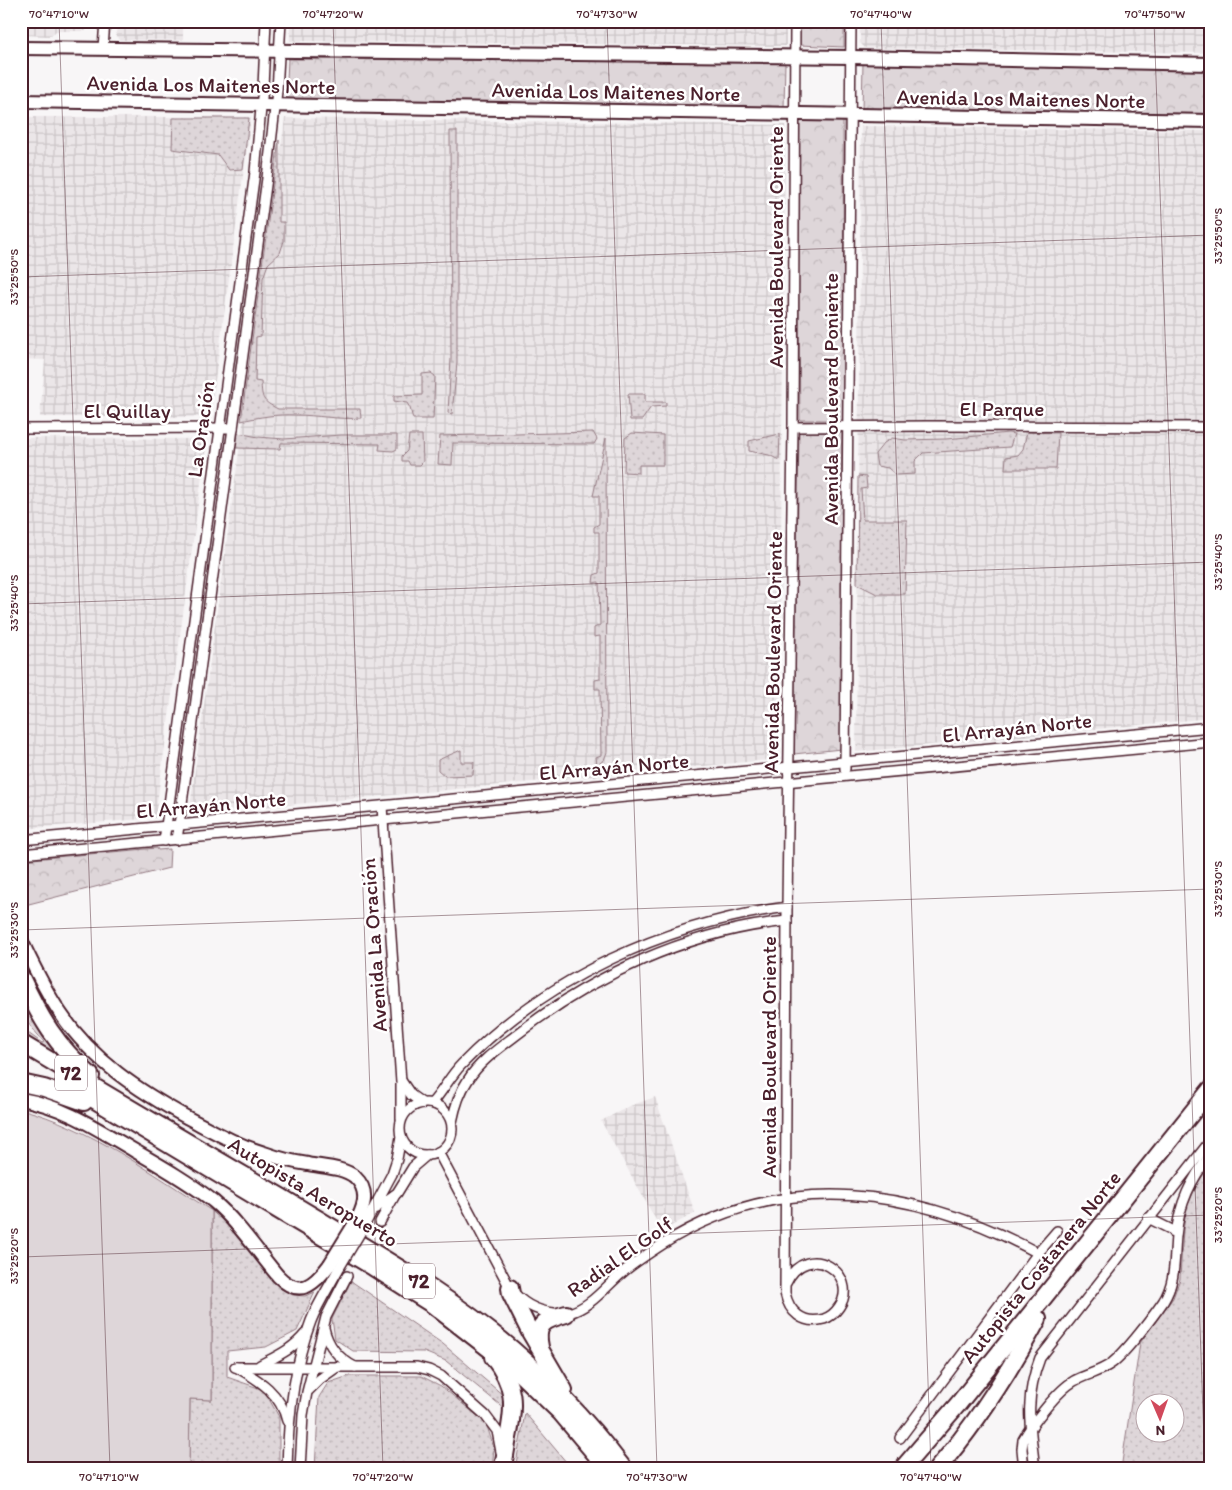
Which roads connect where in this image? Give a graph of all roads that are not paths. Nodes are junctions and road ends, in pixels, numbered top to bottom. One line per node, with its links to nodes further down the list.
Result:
1 (105, 21): 7 (street)
2 (266, 21): 8 (street, La Oración)
3 (281, 21): 9 (street, La Oración)
4 (794, 21): 10 (street, Avenida Boulevard Oriente)
5 (851, 21): 11 (street, Avenida Boulevard Poniente)
6 (21, 48): 7 (street)
7 (103, 48): 8 (street)
8 (265, 51): 9 (street); 14 (street, La Oración)
9 (280, 51): 10 (street); 15 (street, La Oración)
10 (794, 57): 11 (street); 16 (street, Avenida Boulevard Oriente)
11 (851, 57): 12 (street); 17 (street, Avenida Boulevard Poniente)
12 (1211, 64)
13 (21, 101): 14 (street, Avenida Los Maitenes Norte)
14 (261, 105): 15 (street, Avenida Los Maitenes Norte); 23 (street, La Oración)
15 (275, 106): 16 (street, Avenida Los Maitenes Norte); 24 (street, La Oración)
16 (794, 115): 17 (street, Avenida Los Maitenes Norte); 20 (street, Avenida Boulevard Oriente)
17 (850, 116): 18 (street, Avenida Los Maitenes Norte); 19 (street, Avenida Boulevard Poniente)
18 (1211, 122)
19 (848, 426): 20 (street, El Parque); 21 (street, El Parque); 27 (street, Avenida Boulevard Poniente)
20 (793, 427): 28 (street, Avenida Boulevard Oriente)
21 (1211, 427)
22 (21, 428): 23 (street, El Quillay)
23 (219, 428): 24 (street, El Quillay); 34 (street, La Oración)
24 (233, 428): 33 (street, La Oración)
25 (1211, 727): 27 (street, El Arrayán Norte)
26 (1211, 742): 29 (street, El Arrayán Norte)
27 (845, 763): 28 (street, El Arrayán Norte); 29 (street, Avenida Boulevard Poniente)
28 (789, 768): 30 (street, Avenida Boulevard Oriente); 31 (street, El Arrayán Norte)
29 (845, 777): 30 (street, El Arrayán Norte)
30 (789, 782): 32 (street, El Arrayán Norte); 39 (street, Avenida Boulevard Oriente)
31 (382, 806): 32 (street, Avenida La Oración); 33 (street, El Arrayán Norte)
32 (383, 820): 36 (street, El Arrayán Norte); 45 (street, Avenida La Oración)
33 (179, 825): 34 (street, El Arrayán Norte); 36 (street, La Oración)
34 (165, 826): 35 (street, El Arrayán Norte); 37 (street, La Oración)
35 (21, 840)
36 (177, 840): 37 (street, El Arrayán Norte)
37 (164, 841): 38 (street, El Arrayán Norte)
38 (21, 854)
39 (787, 907): 40 (street, Avenida Boulevard Oriente); 50 (street)
40 (787, 921): 54 (street); 61 (street, Avenida Boulevard Oriente)
41 (21, 940): 65 (street)
42 (21, 977): 52 (highway)
43 (21, 1042): 52 (highway, Autopista Aeropuerto / 72)
44 (21, 1055): 52 (highway, Autopista Aeropuerto / 72)
45 (401, 1082): 49 (street); 53 (street, Avenida La Oración)
46 (21, 1083): 52 (highway)
47 (1211, 1089): 94 (highway, Autopista Costanera Norte)
48 (21, 1099): 69 (street)
49 (422, 1103): 50 (street); 53 (street)
50 (432, 1103): 54 (street)
51 (1211, 1104): 74 (highway, Autopista Costanera Norte)
52 (118, 1107): 77 (highway, Autopista Aeropuerto / 72); 85 (highway, Autopista Aeropuerto / 72)
53 (401, 1119): 55 (street)
54 (452, 1122): 57 (street)
55 (401, 1137): 59 (street); 62 (street)
56 (1211, 1140): 63 (street)
57 (438, 1152): 59 (street); 72 (street)
58 (1211, 1154): 67 (street)
59 (427, 1155): 60 (street)
60 (396, 1193): 62 (street); 64 (street)
61 (786, 1198): 68 (street, Radial El Golf); 71 (street, Avenida Boulevard Oriente); 73 (street, Radial El Golf)
62 (370, 1217): 65 (street)
63 (1148, 1218): 67 (street); 87 (street)
64 (380, 1222)
65 (359, 1226): 69 (street, bridge)
66 (1057, 1231): 68 (street)
67 (1176, 1235): 87 (street)
68 (1038, 1253): 88 (street)
69 (334, 1267): 76 (street)
70 (347, 1276): 75 (street)
71 (786, 1283): 71 (street)
72 (510, 1288): 73 (street); 78 (highway)
73 (566, 1314): 78 (highway)
74 (1038, 1319): 95 (highway, Autopista Costanera Norte); 96 (highway)
75 (324, 1325): 81 (street); 83 (street)
76 (307, 1331): 79 (street); 80 (street)
77 (478, 1338): 91 (highway); 92 (highway, Autopista Aeropuerto / 72)
78 (540, 1347): 85 (highway)
79 (258, 1366): 80 (street); 86 (street)
80 (297, 1367): 81 (street); 86 (street)
81 (314, 1367): 82 (street); 84 (street)
82 (338, 1367): 83 (street); 84 (street)
83 (355, 1367): 91 (street)
84 (307, 1392): 90 (street)
85 (584, 1419): 93 (highway, Autopista Aeropuerto / 72)
86 (288, 1426): 89 (street)
87 (1030, 1429): 97 (street); 98 (street)
88 (900, 1438)
89 (287, 1469)
90 (300, 1469)
91 (501, 1469)
92 (608, 1469)
93 (624, 1469)
94 (902, 1469)
95 (915, 1469)
96 (937, 1469)
97 (1024, 1469)
98 (1035, 1469)

